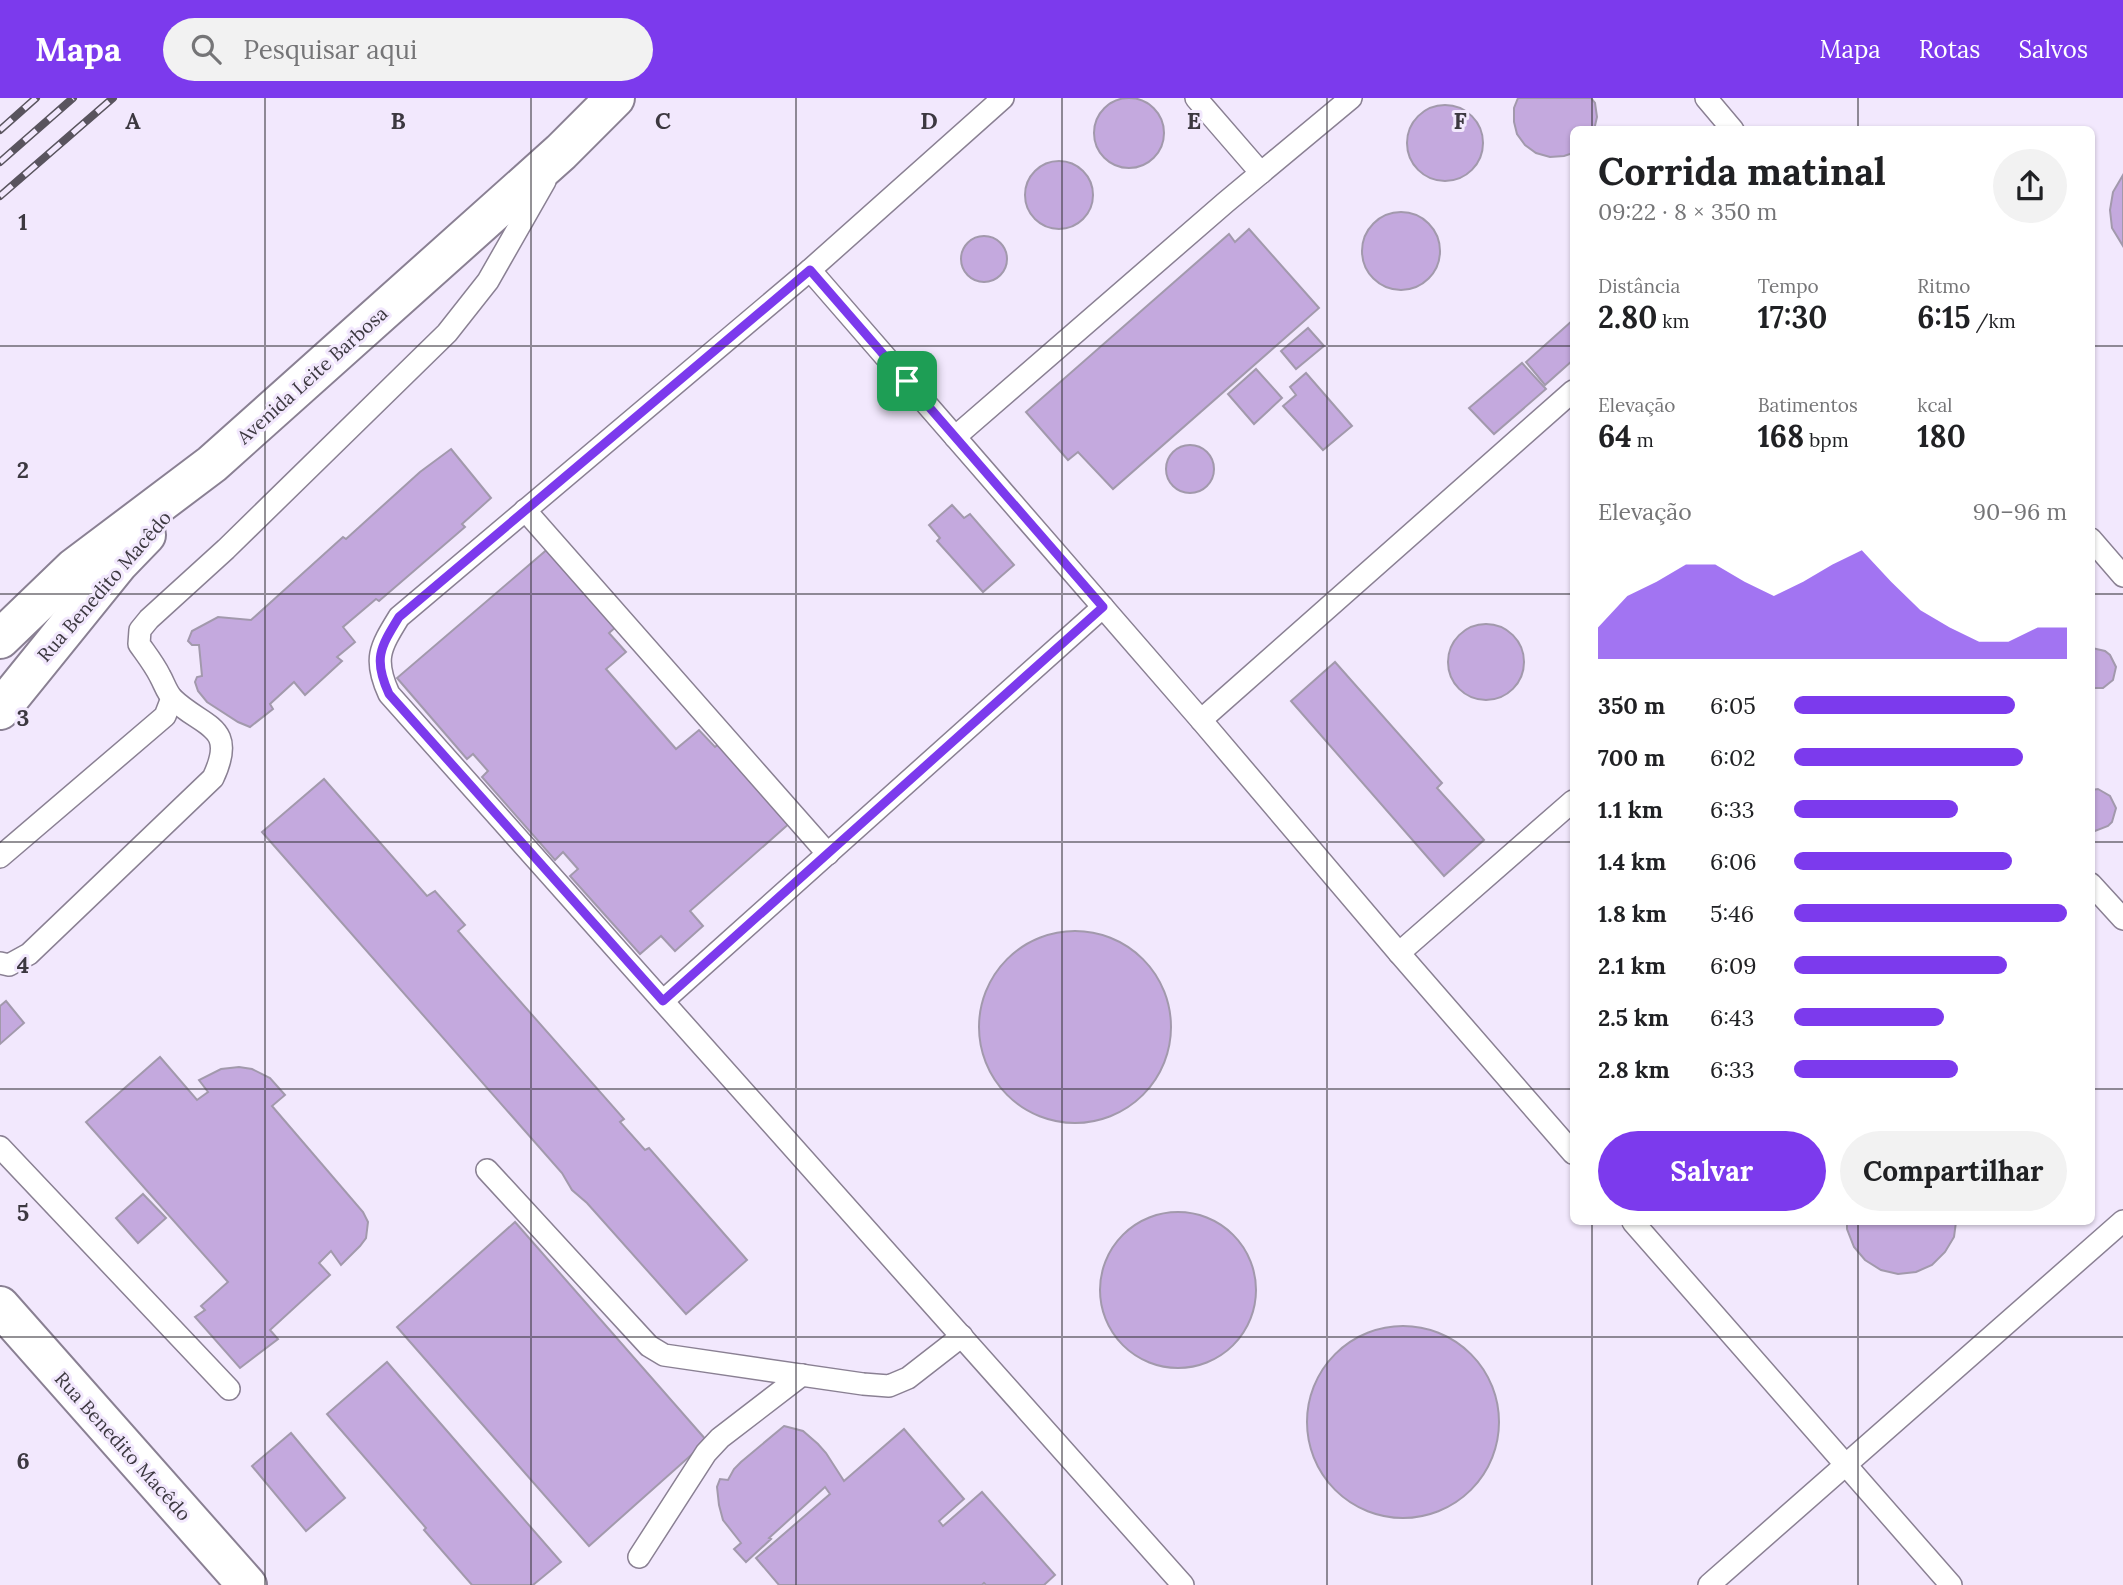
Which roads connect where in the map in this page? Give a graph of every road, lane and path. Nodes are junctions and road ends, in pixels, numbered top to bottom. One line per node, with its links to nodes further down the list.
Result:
1 (615, 98): 7 (street, Avenida Leite Barbosa)
2 (1003, 98): 9 (lane)
3 (1196, 98): 8 (lane)
4 (1351, 98): 8 (lane)
5 (1706, 98): 6 (lane)
6 (1730, 126)
7 (561, 152): 12 (street, Avenida Leite Barbosa); 18 (lane)
8 (1261, 173): 11 (lane)
9 (810, 270): 11 (lane); 13 (lane)
10 (1570, 394): 20 (lane)
11 (955, 436): 16 (lane)
12 (212, 464): 17 (street, Avenida Leite Barbosa); 19 (street, Rua Benedito Macêdo)
13 (525, 510): 22 (lane); 28 (lane)
14 (2095, 544): 15 (lane)
15 (2123, 576)
16 (1103, 607): 20 (lane); 22 (lane)
17 (0, 639)
18 (172, 698): 23 (lane); 27 (lane)
19 (0, 710)
20 (1201, 720): 26 (lane)
21 (1570, 804): 26 (lane)
22 (828, 854): 28 (lane)
23 (0, 857)
24 (2095, 888): 25 (lane)
25 (2123, 919)
26 (1399, 953): 30 (lane)
27 (0, 964)
28 (663, 1001): 35 (lane)
29 (0, 1147): 37 (lane)
30 (1570, 1150)
31 (487, 1170): 36 (lane)
32 (2123, 1221): 38 (lane)
33 (1636, 1225): 38 (lane)
34 (0, 1306): 40 (street, Rua Benedito Macêdo)
35 (962, 1336): 36 (lane); 41 (lane)
36 (802, 1375): 39 (lane)
37 (229, 1389)
38 (1845, 1466): 42 (lane); 43 (lane)
39 (639, 1558)
40 (247, 1585)
41 (1183, 1585)
42 (1709, 1585)
43 (1951, 1585)

